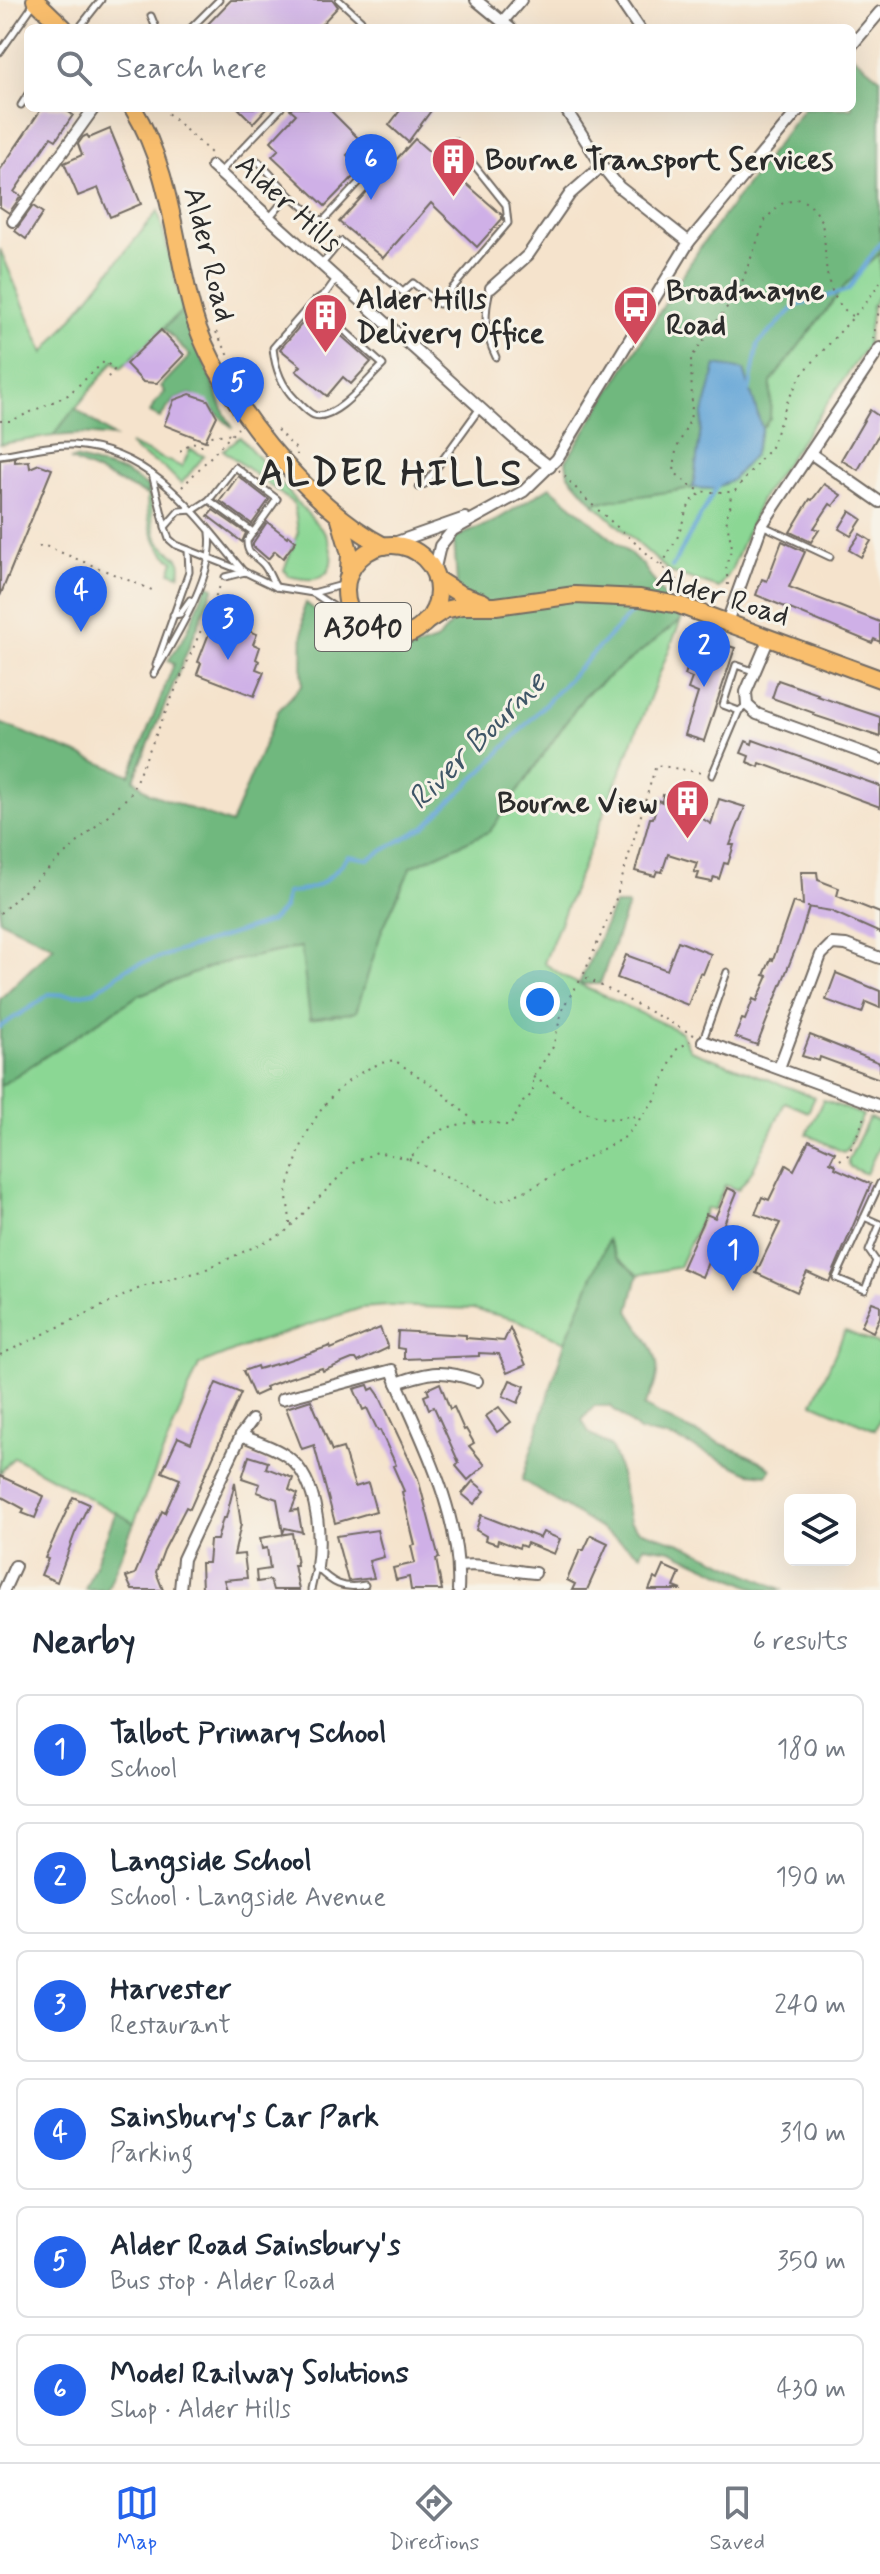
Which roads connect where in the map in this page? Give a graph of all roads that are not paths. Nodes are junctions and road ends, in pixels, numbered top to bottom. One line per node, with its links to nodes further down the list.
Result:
1 (101, 0): 11 (lane)
2 (219, 0): 13 (lane)
3 (339, 0): 14 (lane)
4 (476, 0): 15 (street)
5 (521, 0): 16 (street)
6 (620, 0): 17 (street)
7 (36, 1): 10 (main road); 19 (lane)
8 (880, 12): 18 (street)
9 (151, 16): 12 (lane)
10 (60, 24)
11 (82, 24)
12 (154, 24)
13 (195, 24)
14 (358, 24)
15 (506, 24)
16 (508, 24)
17 (636, 24)
18 (856, 40)
19 (0, 52)
20 (24, 100): 21 (lane)
21 (21, 105)
22 (91, 112): 34 (street)
23 (135, 112): 51 (main road, Alder Road / A3040)
24 (277, 112): 31 (lane)
25 (568, 112): 30 (street)
26 (797, 112): 35 (street)
27 (455, 141): 36 (lane)
28 (389, 150): 32 (lane)
29 (258, 161): 32 (lane)
30 (602, 166): 35 (street); 38 (street)
31 (216, 169): 33 (street, Alder Hills)
32 (289, 194): 33 (lane)
33 (269, 218): 36 (street, Alder Hills)
34 (13, 221)
35 (689, 242): 45 (street)
36 (321, 264): 37 (street, Alder Hills)
37 (337, 279): 39 (lane); 42 (street, Alder Hills)
38 (491, 288): 41 (lane)
39 (326, 293): 39 (lane)
40 (876, 346): 43 (street)
41 (496, 357)
42 (480, 408): 45 (street, Alder Hills); 47 (lane)
43 (810, 453): 49 (street); 53 (street)
44 (0, 455): 46 (lane)
45 (552, 466): 52 (street)
46 (152, 474): 50 (lane); 54 (lane)
47 (419, 487)
48 (209, 500): 50 (lane); 55 (lane); 55 (lane)
49 (878, 507)
50 (194, 510): 54 (lane); 56 (lane)
51 (339, 515): 57 (main road, Alder Road / A3040); 64 (main road, A3040)
52 (475, 516): 57 (street); 62 (street)
53 (762, 525): 59 (lane); 70 (street)
54 (165, 527): 58 (lane)
55 (253, 532): 65 (lane)
56 (210, 533): 60 (lane); 61 (lane)
57 (386, 545): 62 (main road, A3040); 64 (main road, A3040)
58 (188, 550): 60 (lane); 69 (lane)
59 (830, 557)
60 (209, 559): 61 (lane); 66 (lane)
61 (245, 572): 63 (lane); 65 (lane)
62 (435, 576): 68 (main road, Alder Road / A3040); 72 (main road, A3040)
63 (225, 577)
64 (348, 578): 67 (lane); 71 (main road, A3040)
65 (276, 587): 67 (lane)
66 (196, 592): 69 (lane); 69 (lane)
67 (313, 593): 71 (lane)
68 (496, 606): 70 (main road, Alder Road / A3040); 72 (main road, Alder Road / A3040)
69 (173, 615)
70 (727, 622): 73 (main road, Alder Road / A3040)
71 (352, 623): 72 (main road, A3040)
72 (426, 628)
73 (769, 638): 74 (street); 75 (main road, Alder Road / A3040)
74 (753, 671): 76 (street); 76 (lane)
75 (880, 679)
76 (743, 708): 77 (street); 78 (lane)
77 (880, 759)
78 (712, 775)
79 (880, 958): 82 (street)
80 (727, 972): 81 (lane)
81 (703, 1041): 82 (street)
82 (779, 1068): 83 (street)
83 (880, 1106)
84 (880, 1183): 85 (lane)
85 (864, 1217): 85 (lane)
86 (477, 1381): 87 (street)
87 (397, 1383): 88 (street); 91 (street)
88 (282, 1399)
89 (252, 1420): 90 (street)
90 (241, 1435): 92 (street); 97 (street)
91 (459, 1566): 94 (street); 99 (street)
92 (317, 1567): 95 (lane); 98 (lane)
93 (0, 1568): 96 (street)
94 (535, 1573)
95 (365, 1585)
96 (4, 1590)
97 (180, 1590)
98 (311, 1590)
99 (458, 1590)

